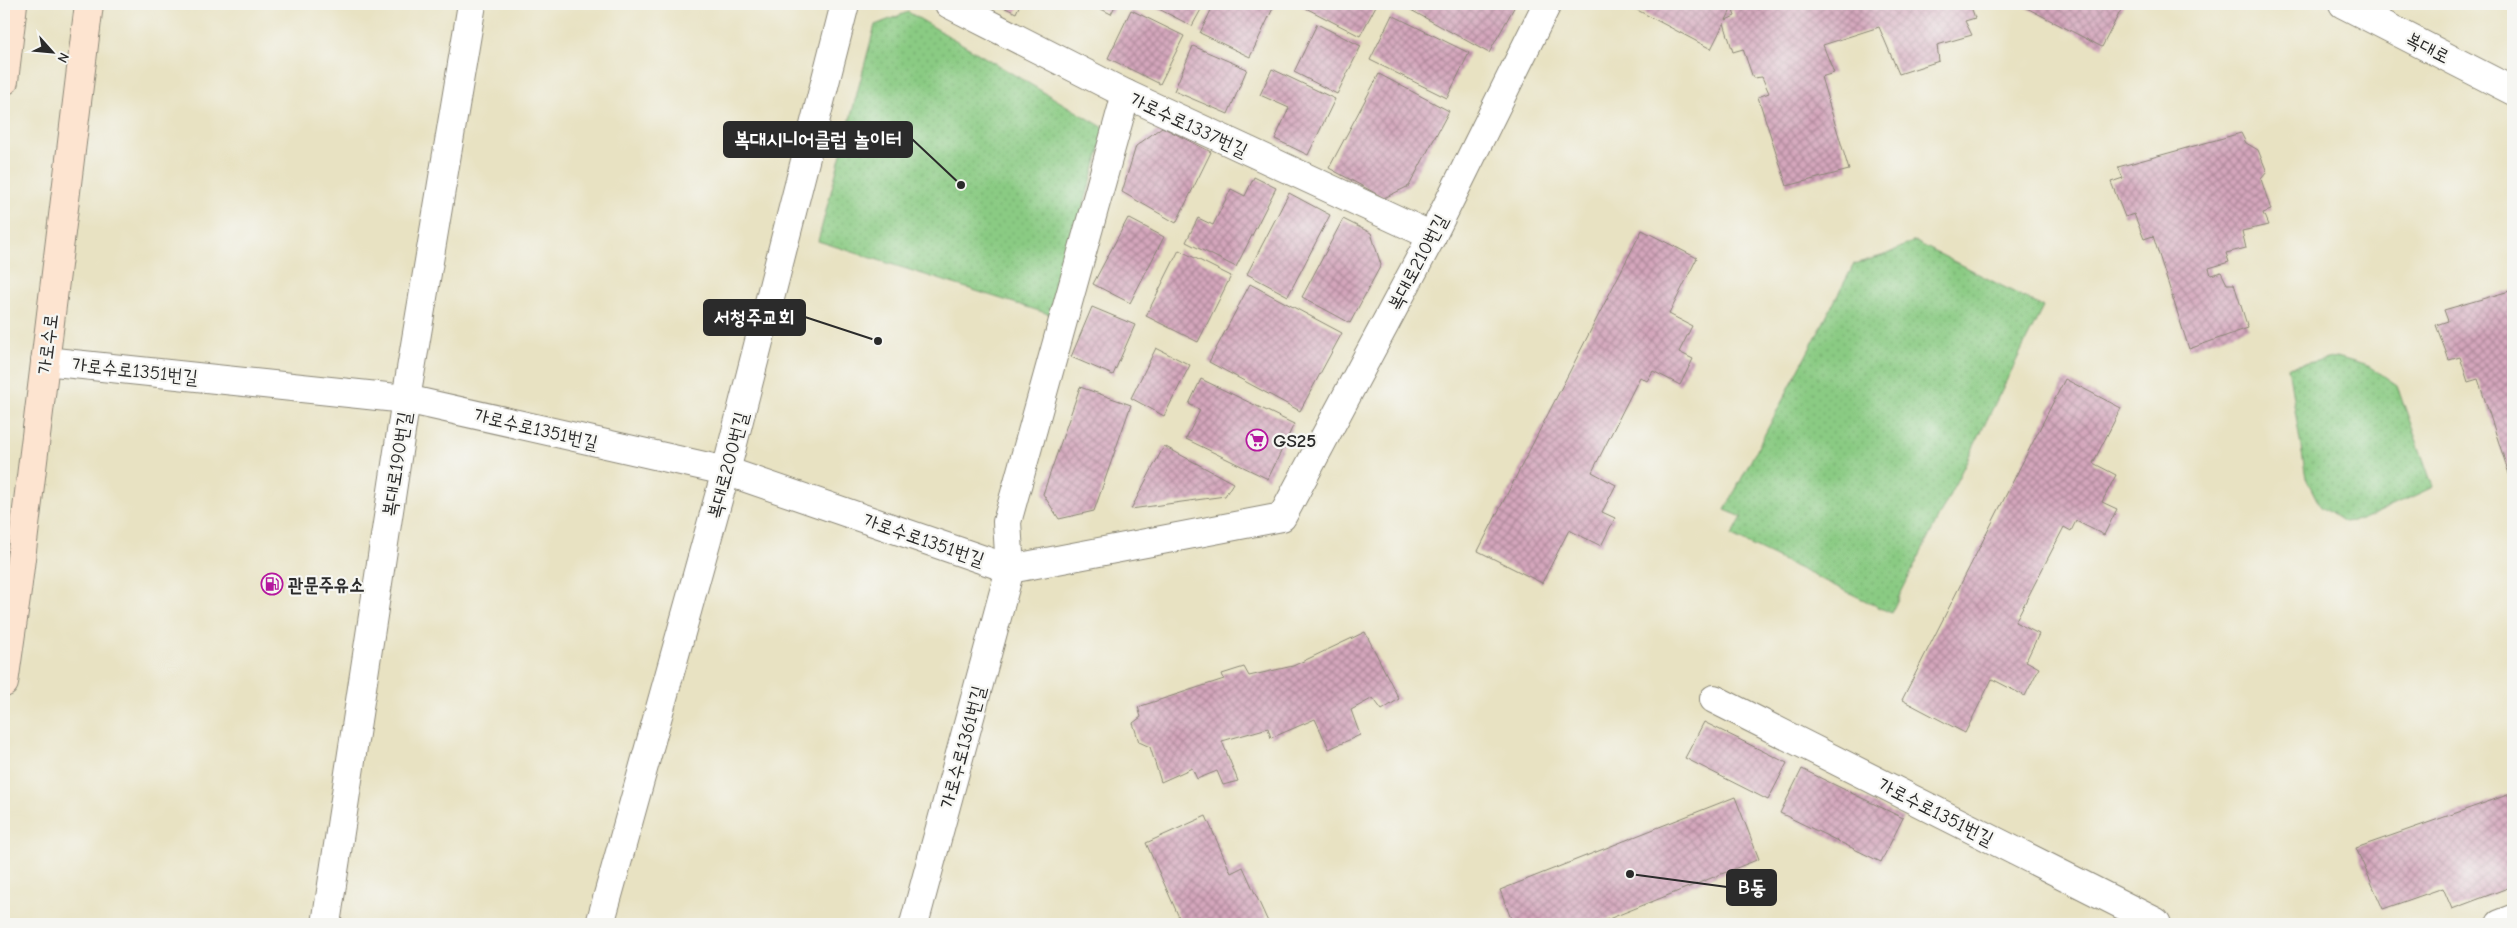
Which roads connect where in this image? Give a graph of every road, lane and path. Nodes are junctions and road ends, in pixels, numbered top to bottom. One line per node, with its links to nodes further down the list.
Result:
1 (13, 4): 8 (main road)
2 (89, 4): 12 (main road, 가로수로)
3 (472, 4): 13 (street, 복대로190번길)
4 (845, 4): 14 (street, 복대로200번길)
5 (949, 4): 10 (street, 가로수로1337번길)
6 (1547, 4): 11 (street, 복대로210번길)
7 (2343, 4): 9 (street, 복대로)
8 (4, 81)
9 (2513, 91)
10 (1126, 94): 11 (street, 가로수로1337번길); 16 (street, 가로수로1351번길)
11 (1432, 236): 15 (street, 복대로210번길)
12 (45, 361): 13 (street, 가로수로1351번길); 17 (main road, 가로수로)
13 (406, 399): 14 (street, 가로수로1351번길); 20 (street, 복대로190번길)
14 (726, 471): 16 (street, 가로수로1351번길); 21 (street, 복대로200번길)
15 (1282, 517): 16 (street, 가로수로1351번길)
16 (1010, 569): 22 (street, 가로수로1361번길)
17 (4, 683)
18 (1714, 699): 23 (street, 가로수로1351번길)
19 (2513, 920): 24 (street)
20 (326, 924)
21 (600, 924)
22 (914, 924)
23 (2157, 924)
24 (2500, 924)

